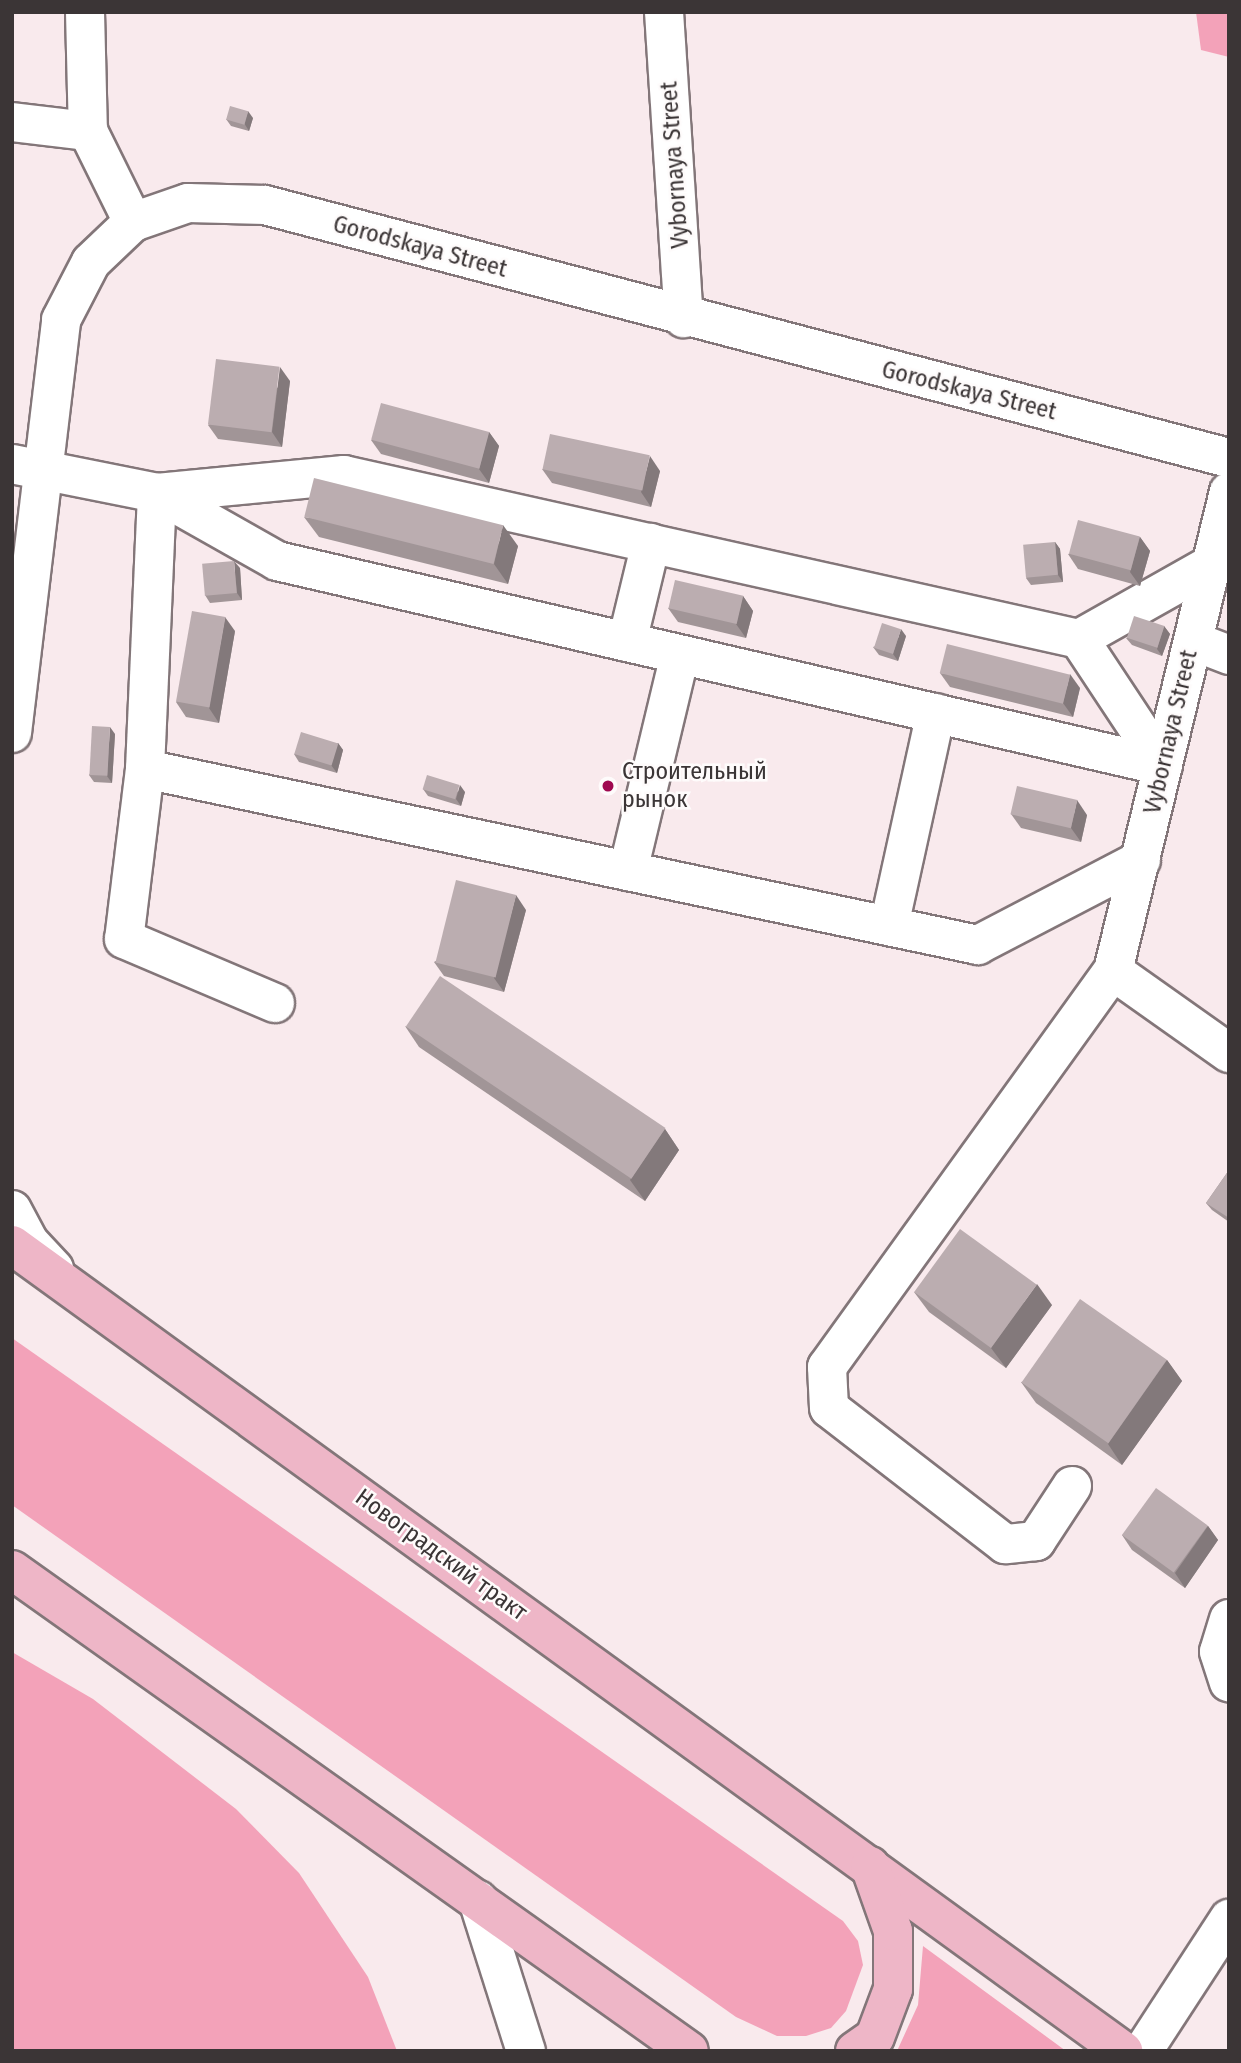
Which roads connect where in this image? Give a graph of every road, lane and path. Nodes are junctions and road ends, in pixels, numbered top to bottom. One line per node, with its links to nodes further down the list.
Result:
1 (85, 12): 4 (street)
2 (664, 12): 6 (street, Vybornaya Street)
3 (12, 122): 4 (street)
4 (88, 131): 5 (street)
5 (133, 222): 6 (street, Gorodskaya Street); 8 (street, Gorodskaya Street)
6 (684, 318): 7 (street, Gorodskaya Street)
7 (1229, 457)
8 (27, 465): 10 (street); 19 (street, Gorodskaya Street)
9 (1229, 492): 12 (street, Vybornaya Street)
10 (157, 493): 11 (street); 15 (street); 21 (street)
11 (650, 543): 13 (street); 15 (street)
12 (1212, 564): 13 (street); 14 (street, Vybornaya Street)
13 (1079, 639): 20 (street)
14 (1193, 641): 17 (street); 20 (street, Vybornaya Street)
15 (627, 642): 16 (street)
16 (680, 655): 18 (street); 23 (street)
17 (1229, 655)
18 (936, 713): 20 (street); 24 (street)
19 (12, 733)
20 (1163, 766): 22 (street, Vybornaya Street)
21 (145, 769): 23 (street); 26 (street)
22 (1141, 860): 24 (street); 25 (street, Vybornaya Street)
23 (628, 872): 24 (street)
24 (889, 926)
25 (1113, 971): 27 (street); 31 (street)
26 (275, 1003)
27 (1229, 1053)
28 (12, 1209): 30 (street)
29 (12, 1245): 30 (main road, Новоградский тракт)
30 (69, 1286): 35 (main road, Новоградский тракт)
31 (1072, 1486)
32 (12, 1570): 36 (main road)
33 (1229, 1619): 34 (street)
34 (1229, 1682)
35 (870, 1866): 40 (main road); 41 (main road, Новоградский тракт)
36 (478, 1900): 38 (street); 39 (main road)
37 (1229, 1919): 42 (street)
38 (526, 2051)
39 (689, 2051)
40 (855, 2051)
41 (1123, 2051)
42 (1143, 2051)

